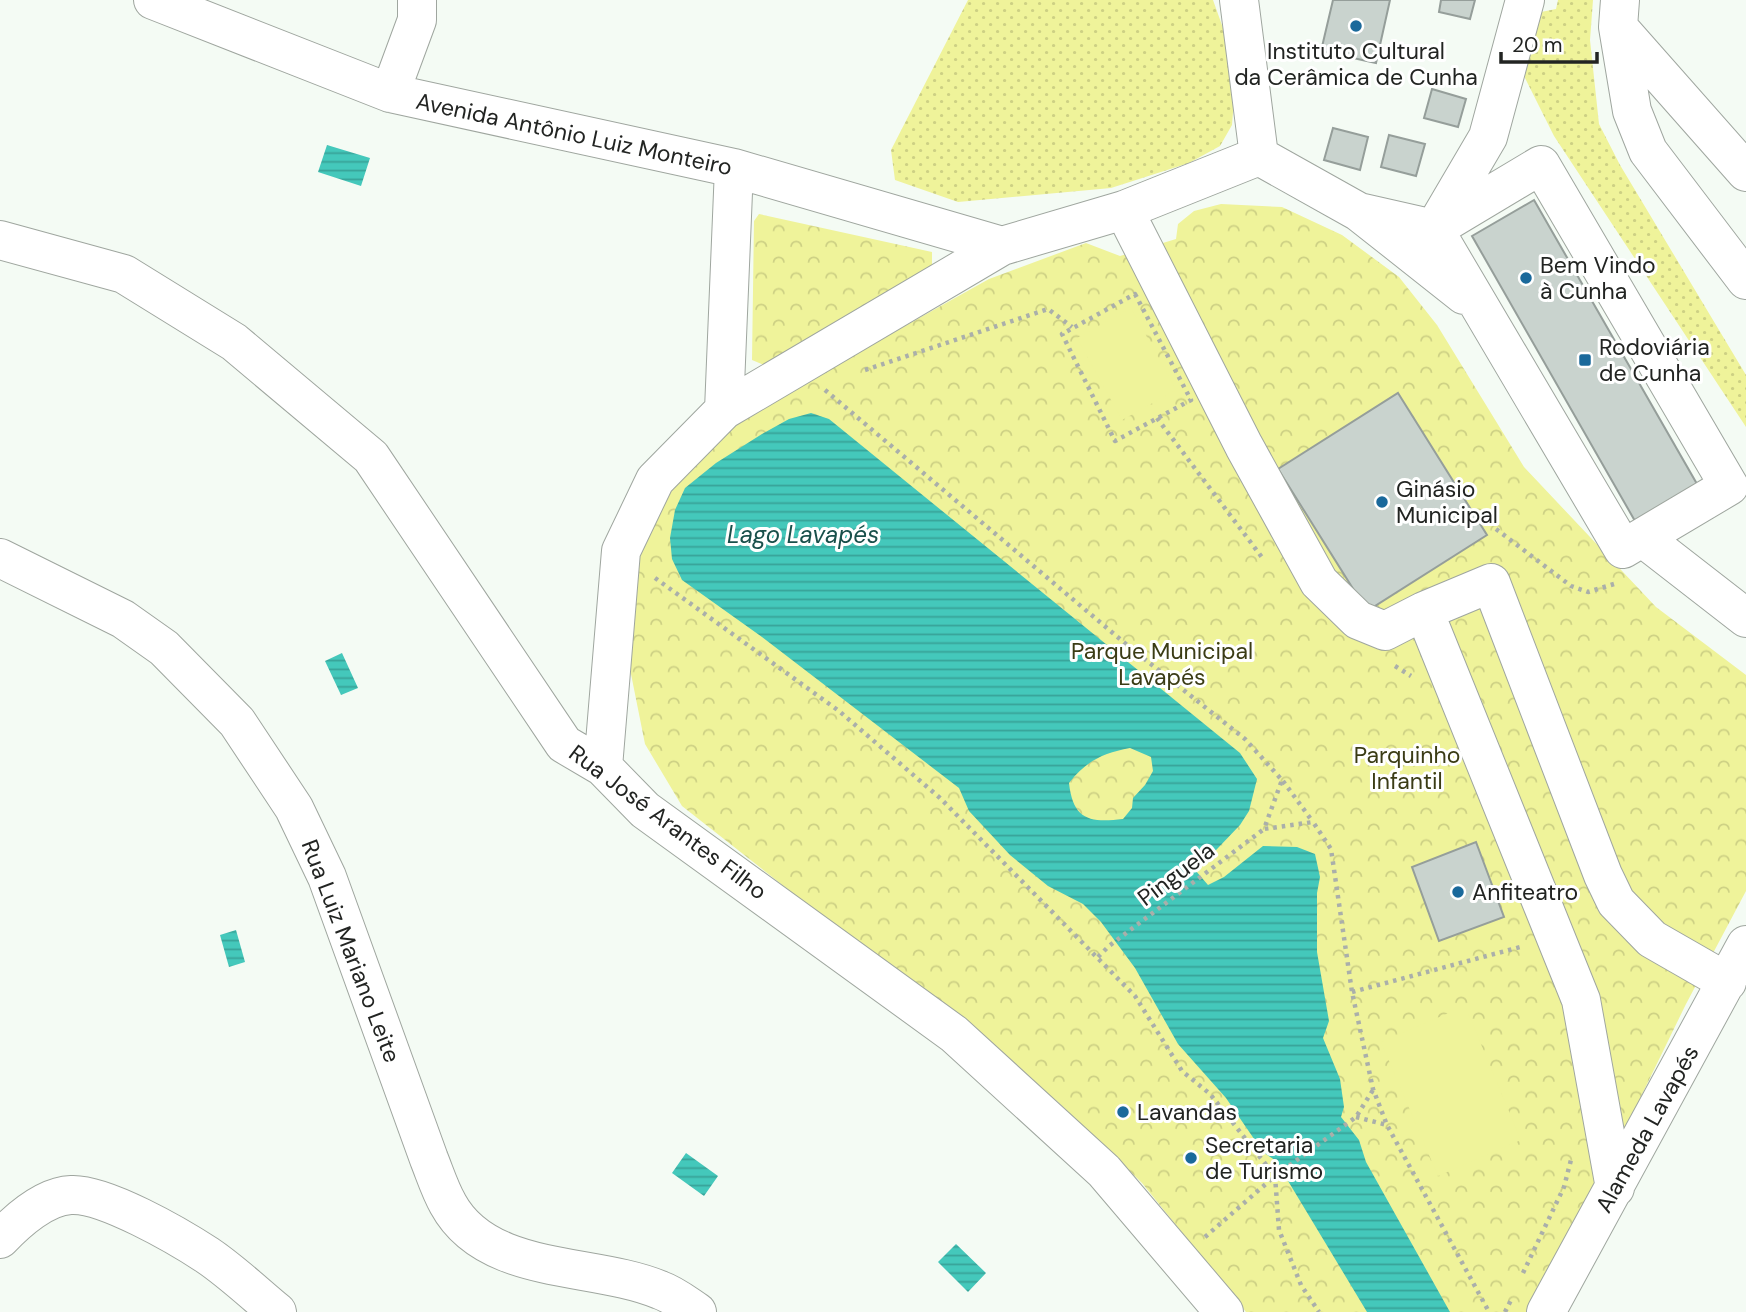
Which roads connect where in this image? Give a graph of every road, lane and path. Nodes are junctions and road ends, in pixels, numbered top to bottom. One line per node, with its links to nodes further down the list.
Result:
1 (153, 0): 6 (street, Avenida Antônio Luiz Monteiro)
2 (417, 0): 6 (street)
3 (1239, 0): 7 (street)
4 (1525, 0): 12 (street)
5 (1619, 13): 9 (street); 15 (street)
6 (390, 93): 8 (street, Avenida Antônio Luiz Monteiro)
7 (1259, 156): 10 (street); 11 (street)
8 (734, 168): 14 (street, Avenida Antônio Luiz Monteiro); 20 (street)
9 (1746, 172)
10 (1124, 210): 14 (street); 29 (street)
11 (1359, 212): 12 (street); 16 (street)
12 (1434, 229): 16 (street); 22 (street)
13 (0, 240): 33 (street, Rua José Arantes Filho)
14 (1002, 246): 20 (street)
15 (1746, 280)
16 (1482, 310): 24 (street)
17 (1072, 327): 18 (path); 21 (path); 21 (path)
18 (858, 373)
19 (832, 381): 34 (path)
20 (724, 410): 33 (street)
21 (1157, 418): 26 (path)
22 (1738, 489): 24 (street)
23 (1496, 529): 28 (path)
24 (1643, 538): 30 (street)
25 (0, 558): 53 (street, Rua Luiz Mariano Leite)
26 (1268, 565)
27 (652, 568): 39 (path)
28 (1622, 582)
29 (1424, 611): 40 (street); 47 (street)
30 (1746, 618)
31 (1386, 660): 32 (path)
32 (1417, 682)
33 (603, 767): 49 (street, Rua José Arantes Filho)
34 (1282, 780): 35 (path); 36 (path)
35 (1313, 822): 36 (path); 41 (path)
36 (1264, 829): 39 (path, Pinguela)
37 (1532, 944): 41 (path)
38 (1746, 945): 40 (street, Alameda Lavapés)
39 (1098, 957): 46 (path)
40 (1727, 982): 47 (street, Alameda Lavapés)
41 (1352, 992): 42 (path)
42 (1373, 1089): 43 (path); 44 (path)
43 (1356, 1118): 44 (path); 46 (path)
44 (1387, 1125): 56 (path)
45 (1574, 1147): 50 (path)
46 (1275, 1176): 49 (path); 55 (path)
47 (1615, 1188): 58 (street, Alameda Lavapés)
48 (0, 1239): 52 (street)
49 (1180, 1258): 54 (street, Rua José Arantes Filho)
50 (1523, 1275)
51 (1511, 1300): 57 (path)
52 (277, 1312)
53 (697, 1312)
54 (1224, 1312)
55 (1319, 1312)
56 (1489, 1312)
57 (1506, 1312)
58 (1546, 1312)

